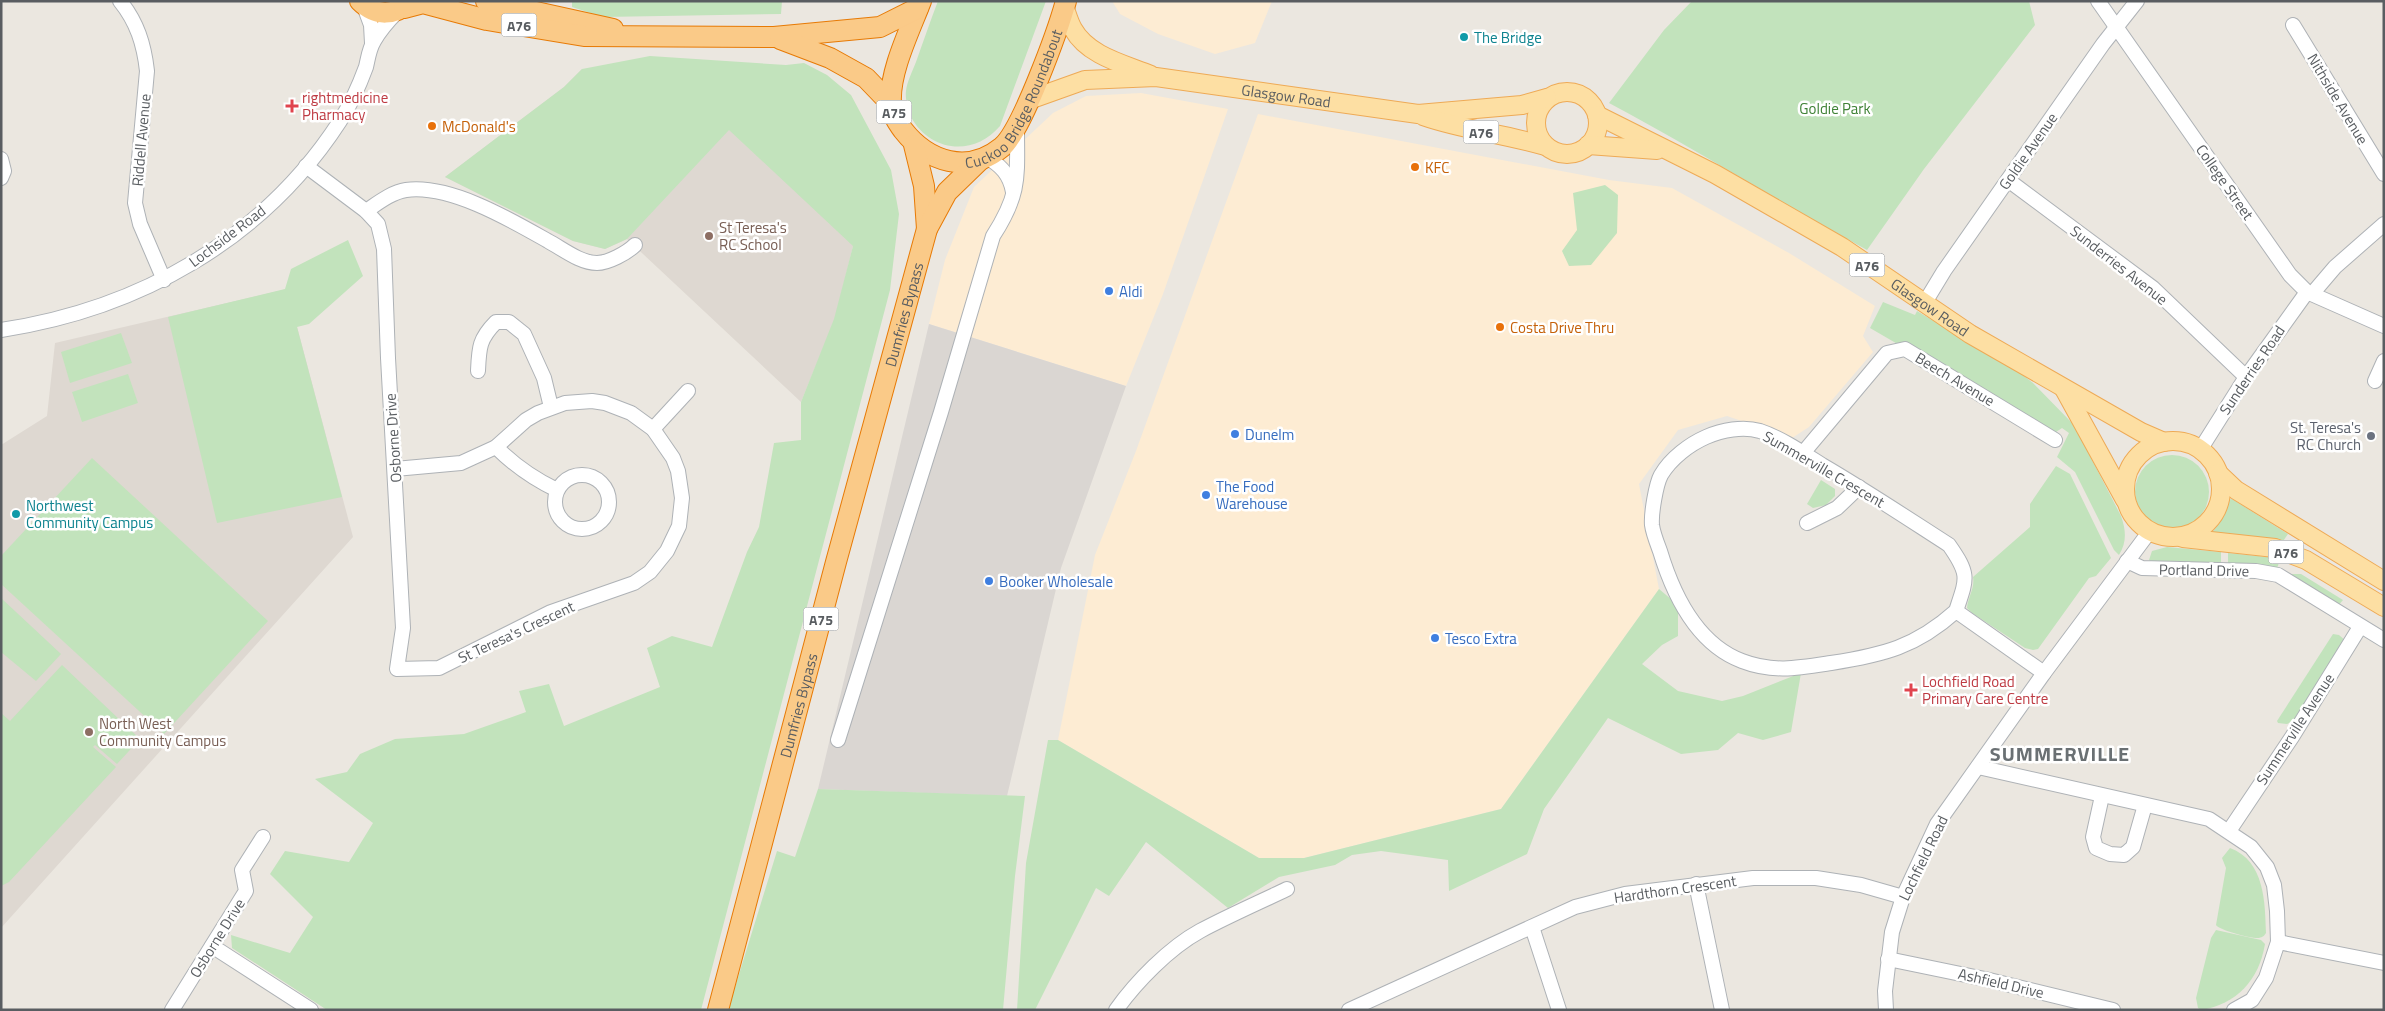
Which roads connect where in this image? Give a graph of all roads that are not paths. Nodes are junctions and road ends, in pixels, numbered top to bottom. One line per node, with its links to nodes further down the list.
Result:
1 (120, 1): 36 (street, Riddell Avenue)
2 (486, 1): 11 (highway, A76)
3 (2098, 1): 10 (street, College Street)
4 (2137, 1): 10 (street, Goldie Avenue)
5 (362, 4): 8 (highway, A76); 13 (street, Lochside Road)
6 (1065, 4): 14 (main road, Glasgow Road / A76); 16 (highway, Cuckoo Bridge Roundabout / A75)
7 (920, 5): 12 (highway, A76); 17 (highway, Cuckoo Bridge Roundabout / A75)
8 (404, 7): 11 (highway, A76); 13 (street, Lochside Road)
9 (2293, 25): 28 (street, Nithside Avenue)
10 (2117, 27): 30 (street, Goldie Avenue); 37 (street, College Street)
11 (636, 35): 12 (highway, A76)
12 (774, 37): 17 (highway, A76)
13 (372, 43): 27 (street, Lochside Road)
14 (1156, 77): 16 (main road, Glasgow Road / A76); 18 (main road, Glasgow Road / A76)
15 (1547, 98): 18 (main road, Glasgow Road / A76); 19 (main road, A76); 22 (main road)
16 (1029, 100): 20 (highway, Cuckoo Bridge Roundabout / A75)
17 (891, 104): 21 (highway, Cuckoo Bridge Roundabout / A75)
18 (1418, 114): 22 (main road, Glasgow Road / A76)
19 (1597, 115): 23 (main road); 24 (main road, Glasgow Road / A76)
20 (1016, 127): 25 (highway, Cuckoo Bridge Roundabout / A75); 31 (street)
21 (914, 145): 25 (highway, Cuckoo Bridge Roundabout / A75); 34 (highway, Dumfries Bypass / A75)
22 (1545, 146): 23 (main road, A76)
23 (1588, 146): 24 (main road, Glasgow Road / A76)
24 (1666, 151): 38 (main road, Glasgow Road / A76)
25 (983, 158): 31 (street); 34 (highway, Dumfries Bypass / A75)
26 (1, 159): 29 (street)
27 (306, 166): 32 (street, Osborne Drive); 36 (street, Lochside Road)
28 (2384, 174)
29 (1, 178)
30 (2008, 180): 38 (street, Goldie Avenue); 43 (street, Sunderries Avenue)
31 (1014, 196): 70 (street)
32 (366, 211): 35 (street); 54 (street, Osborne Drive)
33 (2384, 224): 37 (street, Sunderries Road)
34 (927, 229): 86 (highway, Dumfries Bypass / A75)
35 (635, 245)
36 (164, 280): 40 (street, Lochside Road)
37 (2310, 293): 39 (street, College Street); 43 (street, Sunderries Road)
38 (1924, 304): 45 (main road, Glasgow Road / A76)
39 (2384, 326)
40 (1, 330)
41 (2384, 361): 44 (street)
42 (478, 371): 47 (street)
43 (2246, 378): 52 (street, Sunderries Road)
44 (2375, 381)
45 (2064, 388): 50 (main road, Glasgow Road / A76); 58 (main road)
46 (688, 391): 48 (street)
47 (552, 407): 48 (street, St Teresa's Crescent); 51 (street, St Teresa's Crescent)
48 (653, 429): 68 (street, St Teresa's Crescent)
49 (2055, 440): 53 (street, Beech Avenue)
50 (2164, 442): 52 (main road, A76); 58 (main road)
51 (496, 447): 54 (street, St Teresa's Crescent); 57 (street)
52 (2200, 450): 55 (main road, A76)
53 (1803, 453): 56 (street, Summerville Crescent); 65 (street, Summerville Crescent)
54 (396, 469): 68 (street, Osborne Drive)
55 (2218, 473): 61 (main road, A76); 63 (main road, A76)
56 (1859, 487): 59 (street); 65 (street, Summerville Crescent)
57 (557, 490)
58 (2127, 502): 60 (main road)
59 (1807, 522)
60 (2150, 532): 61 (main road, A76); 62 (street, Lochfield Road)
61 (2175, 537): 64 (main road, A76)
62 (2127, 561): 66 (street, Portland Drive); 69 (street, Lochfield Road)
63 (2384, 581)
64 (2384, 607)
65 (1956, 611): 69 (street)
66 (2360, 627): 67 (street, Portland Drive); 74 (street, Summerville Avenue)
67 (2384, 640)
68 (396, 669)
69 (2044, 673): 71 (street, Lochfield Road)
70 (838, 740)
71 (1978, 767): 72 (street); 78 (street, Lochfield Road)
72 (2102, 796): 73 (street); 73 (street)
73 (2145, 805): 74 (street)
74 (2229, 831): 80 (street)
75 (263, 837): 81 (street, Osborne Drive)
76 (1696, 884): 78 (street, Hardthorn Crescent); 79 (street, Hardthorn Crescent); 90 (street)
77 (1287, 889): 87 (street)
78 (1903, 897): 82 (street, Lochfield Road)
79 (1532, 928): 88 (street, Hardthorn Crescent); 89 (street)
80 (2278, 942): 83 (street); 93 (street)
81 (212, 946): 84 (street, Osborne Drive); 85 (street)
82 (1888, 959): 91 (street, Lochfield Road); 92 (street, Ashfield Drive)
83 (2384, 962)
84 (172, 1010)
85 (311, 1010)
86 (718, 1010)
87 (1116, 1010)
88 (1349, 1010)
89 (1559, 1010)
90 (1722, 1010)
91 (1886, 1010)
92 (2114, 1010)
93 (2234, 1010)

